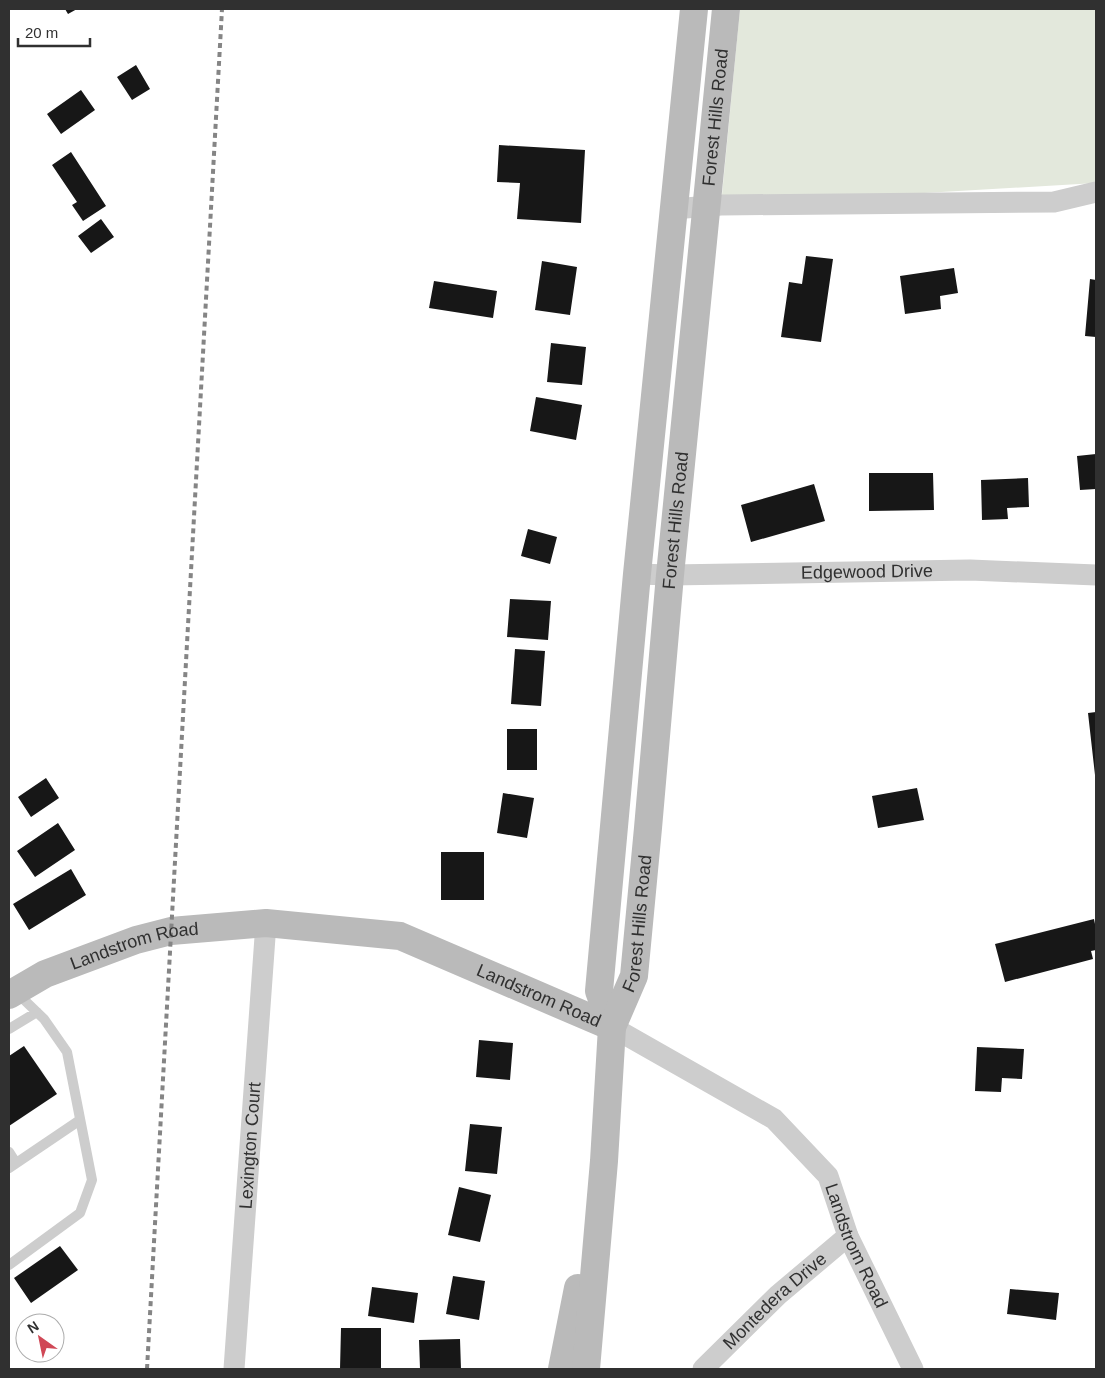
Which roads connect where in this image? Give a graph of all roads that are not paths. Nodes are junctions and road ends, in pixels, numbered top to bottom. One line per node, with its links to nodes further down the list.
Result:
1 (694, 9): 5 (street, Forest Hills Road)
2 (726, 9): 4 (street, Forest Hills Road)
3 (1096, 192): 4 (street)
4 (707, 206): 5 (street); 8 (street, Forest Hills Road)
5 (674, 209): 6 (street, Forest Hills Road)
6 (637, 574): 8 (street, Edgewood Drive); 12 (street, Forest Hills Road)
7 (1096, 574): 8 (street, Edgewood Drive)
8 (670, 575): 12 (street, Forest Hills Road)
9 (266, 922): 10 (street, Landstrom Road); 12 (street, Landstrom Road); 20 (street, Lexington Court)
10 (12, 993): 11 (lane)
11 (37, 1012): 13 (lane); 14 (lane)
12 (612, 1028): 16 (street, Forest Hills Road); 18 (street, Landstrom Road)
13 (9, 1029)
14 (80, 1120): 17 (lane); 19 (lane)
15 (9, 1152): 17 (lane)
16 (604, 1161): 21 (street, Forest Hills Road); 22 (street, Forest Hills Road)
17 (12, 1165)
18 (848, 1236): 23 (street, Montedera Drive); 24 (street, Landstrom Road)
19 (9, 1265)
20 (234, 1369)
21 (562, 1369)
22 (586, 1369)
23 (703, 1369)
24 (914, 1369)

